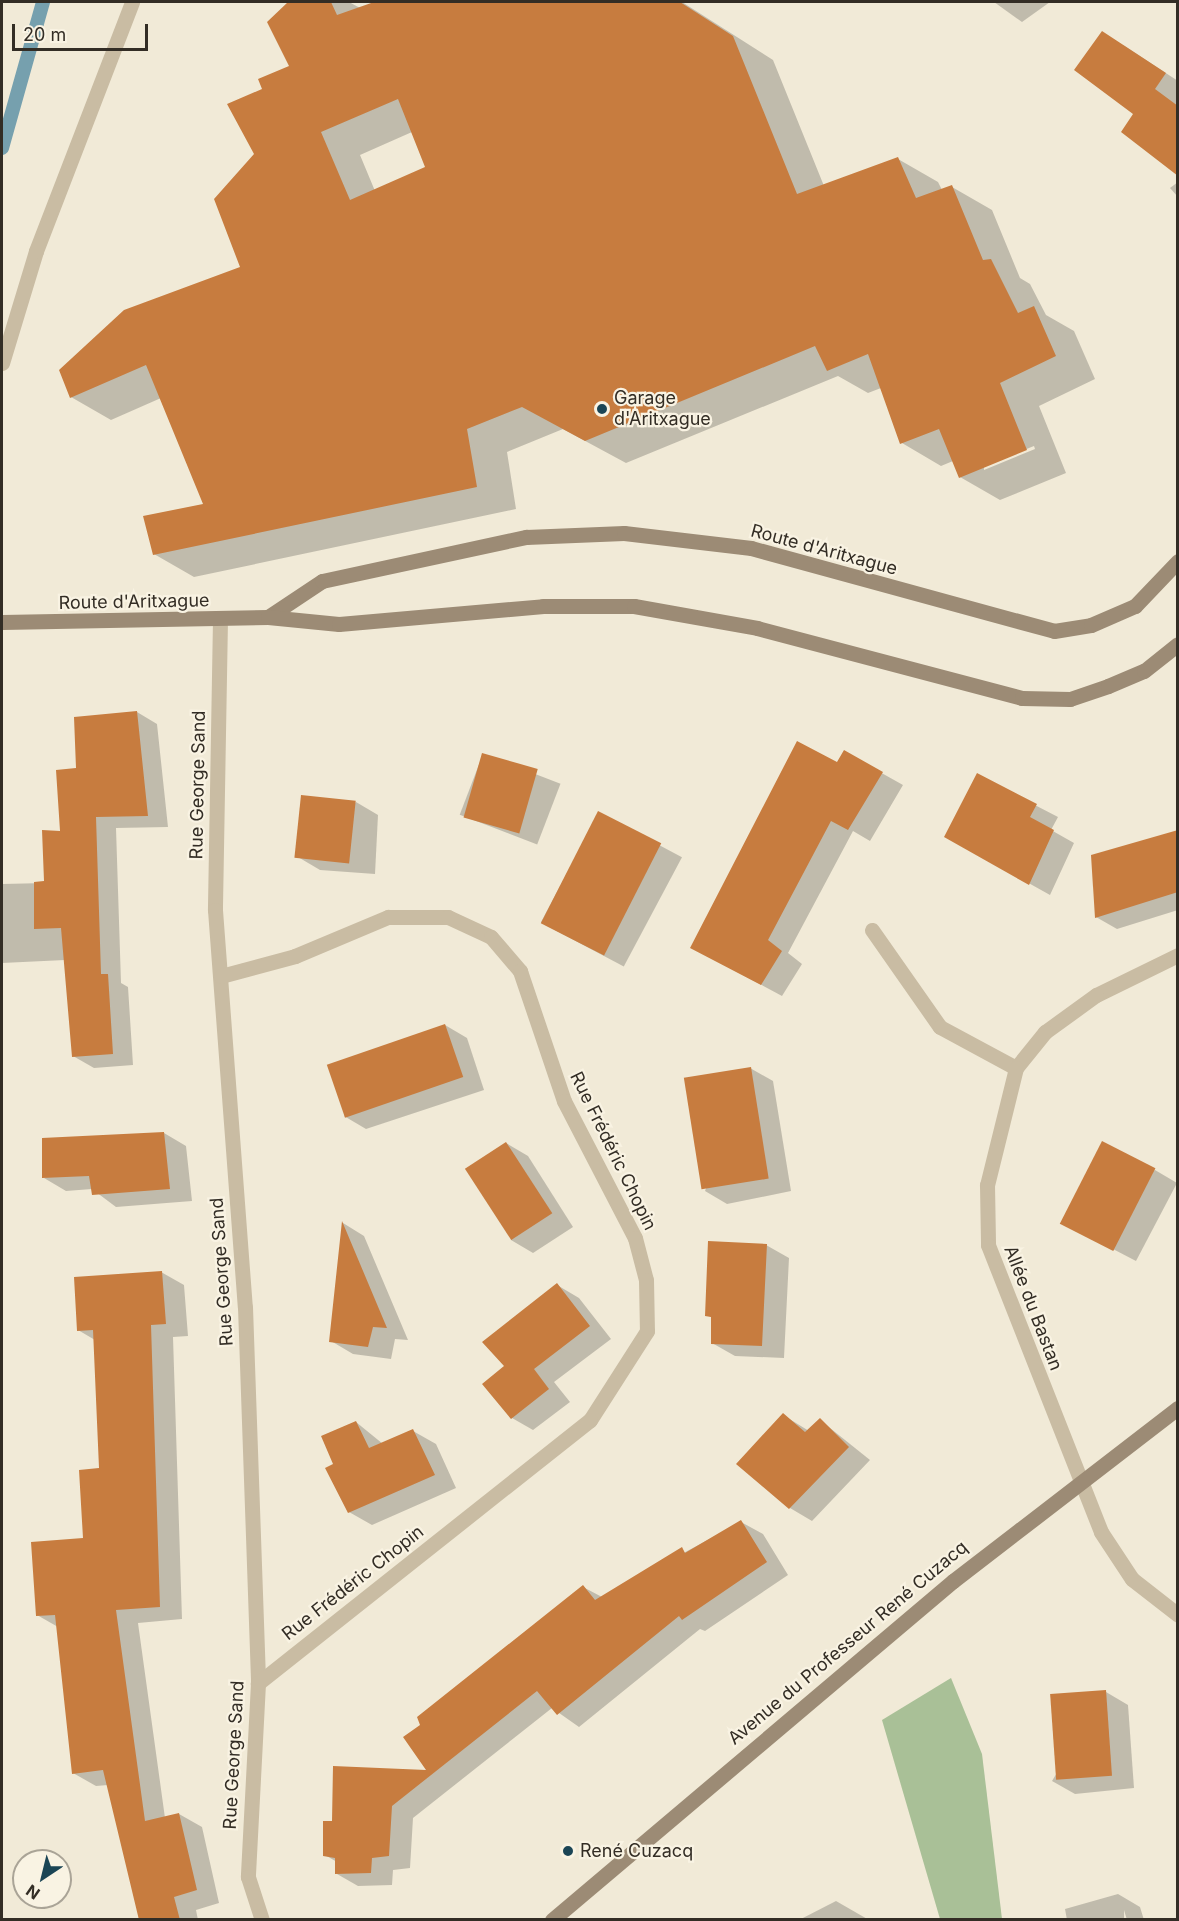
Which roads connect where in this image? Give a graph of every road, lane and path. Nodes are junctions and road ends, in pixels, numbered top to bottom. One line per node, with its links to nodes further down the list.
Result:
1 (132, 2): 2 (street)
2 (2, 363)
3 (1178, 561): 4 (street, Route d'Aritxague)
4 (268, 617): 5 (street, Route d'Aritxague); 7 (street, Route d'Aritxague)
5 (220, 619): 6 (street, Route d'Aritxague); 10 (street, Rue George Sand)
6 (2, 622)
7 (1178, 644)
8 (872, 930): 11 (street)
9 (1178, 955): 11 (street, Allée du Bastan)
10 (221, 976): 15 (street, Rue George Sand); 15 (street, Rue Frédéric Chopin)
11 (1016, 1068): 13 (street, Allée du Bastan)
12 (1178, 1408): 13 (street, Avenue du Professeur René Cuzacq)
13 (1081, 1479): 14 (street, Allée du Bastan); 17 (street, Avenue du Professeur René Cuzacq)
14 (1178, 1615)
15 (258, 1683): 16 (street, Rue George Sand)
16 (262, 1920)
17 (552, 1920)

